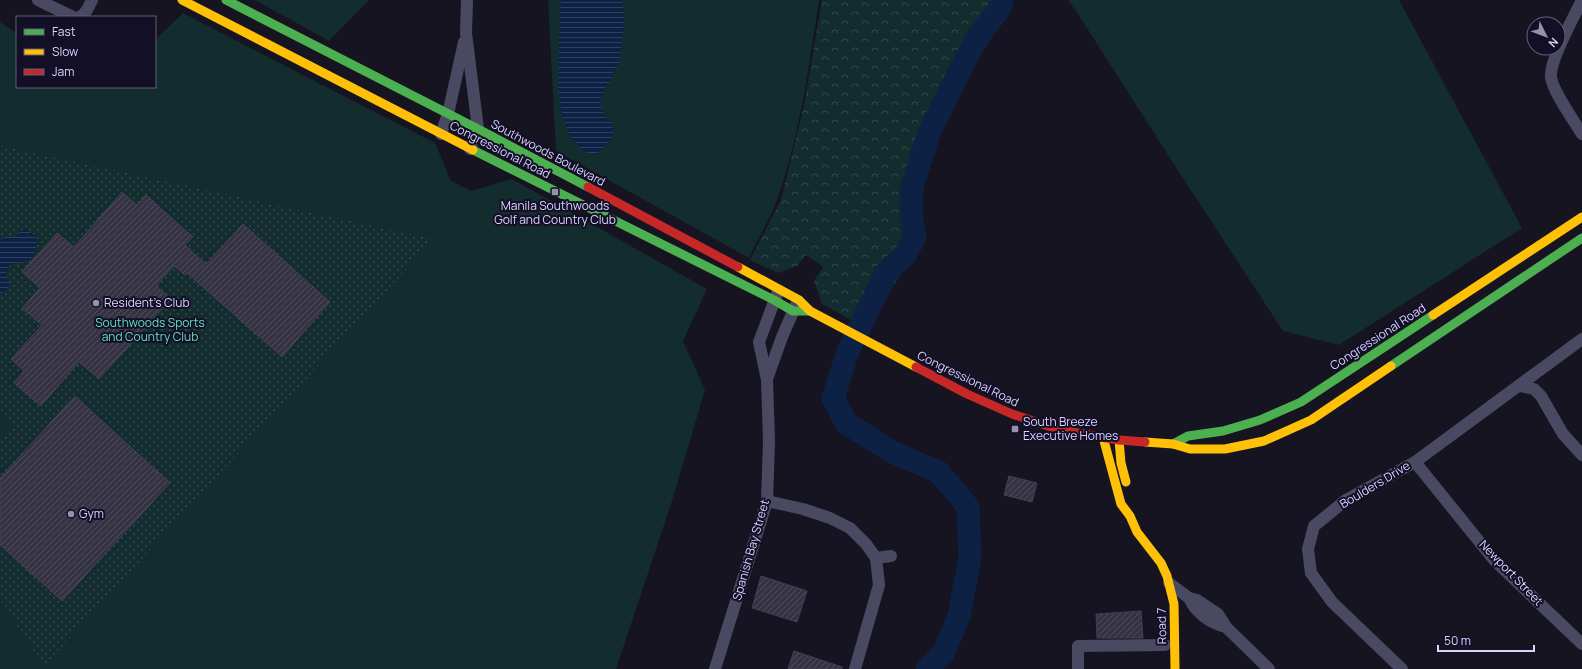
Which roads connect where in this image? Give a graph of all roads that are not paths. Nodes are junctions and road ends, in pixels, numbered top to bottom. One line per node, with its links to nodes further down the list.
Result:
1 (38, 0): 7 (street)
2 (92, 0): 8 (street)
3 (182, 0): 12 (main road, Congressional Road)
4 (226, 0): 10 (main road, Congressional Road)
5 (467, 0): 9 (street)
6 (1582, 0): 13 (street)
7 (72, 16)
8 (82, 16)
9 (466, 33): 10 (street); 11 (street)
10 (448, 114): 11 (main road, Congressional Road); 12 (street)
11 (478, 129): 14 (street); 15 (main road, Southwoods Boulevard)
12 (441, 134): 14 (main road, Congressional Road)
13 (1582, 134)
14 (470, 149): 19 (main road, Congressional Road)
15 (607, 197): 18 (main road, Congressional Road)
16 (1582, 216): 26 (main road, Congressional Road)
17 (1582, 238): 26 (main road, Congressional Road)
18 (780, 289): 19 (street, Spanish Bay Street); 20 (main road, Congressional Road)
19 (774, 300): 22 (main road, Congressional Road); 24 (street, Spanish Bay Street)
20 (799, 300): 21 (main road, Congressional Road); 22 (street, Spanish Bay Street)
21 (810, 310): 22 (main road); 27 (main road, Congressional Road)
22 (793, 311): 24 (street, Spanish Bay Street)
23 (1582, 339): 25 (street, Boulders Drive)
24 (766, 380): 33 (street, Spanish Bay Street)
25 (1520, 386): 30 (street); 31 (street, Boulders Drive)
26 (1282, 422): 29 (main road, Congressional Road); 29 (main road, Congressional Road)
27 (1103, 437): 28 (main road, Congressional Road); 35 (main road, Road 7)
28 (1119, 440): 29 (main road, Congressional Road); 32 (main road)
29 (1174, 444)
30 (1582, 455)
31 (1415, 462): 39 (street, Newport Street); 47 (street, Boulders Drive)
32 (1127, 489)
33 (767, 501): 37 (street); 42 (street, Spanish Bay Street)
34 (1130, 502): 35 (main road, Road 7)
35 (1130, 516): 38 (main road, Road 7)
36 (891, 556): 37 (street)
37 (876, 558): 43 (street)
38 (1168, 583): 40 (main road, Road 7); 41 (street); 46 (main road, Road 7)
39 (1582, 644)
40 (1165, 645): 44 (street); 45 (main road, Road 7)
41 (1266, 668)
42 (715, 669)
43 (854, 669)
44 (1078, 669)
45 (1166, 669)
46 (1174, 669)
47 (1402, 669)

